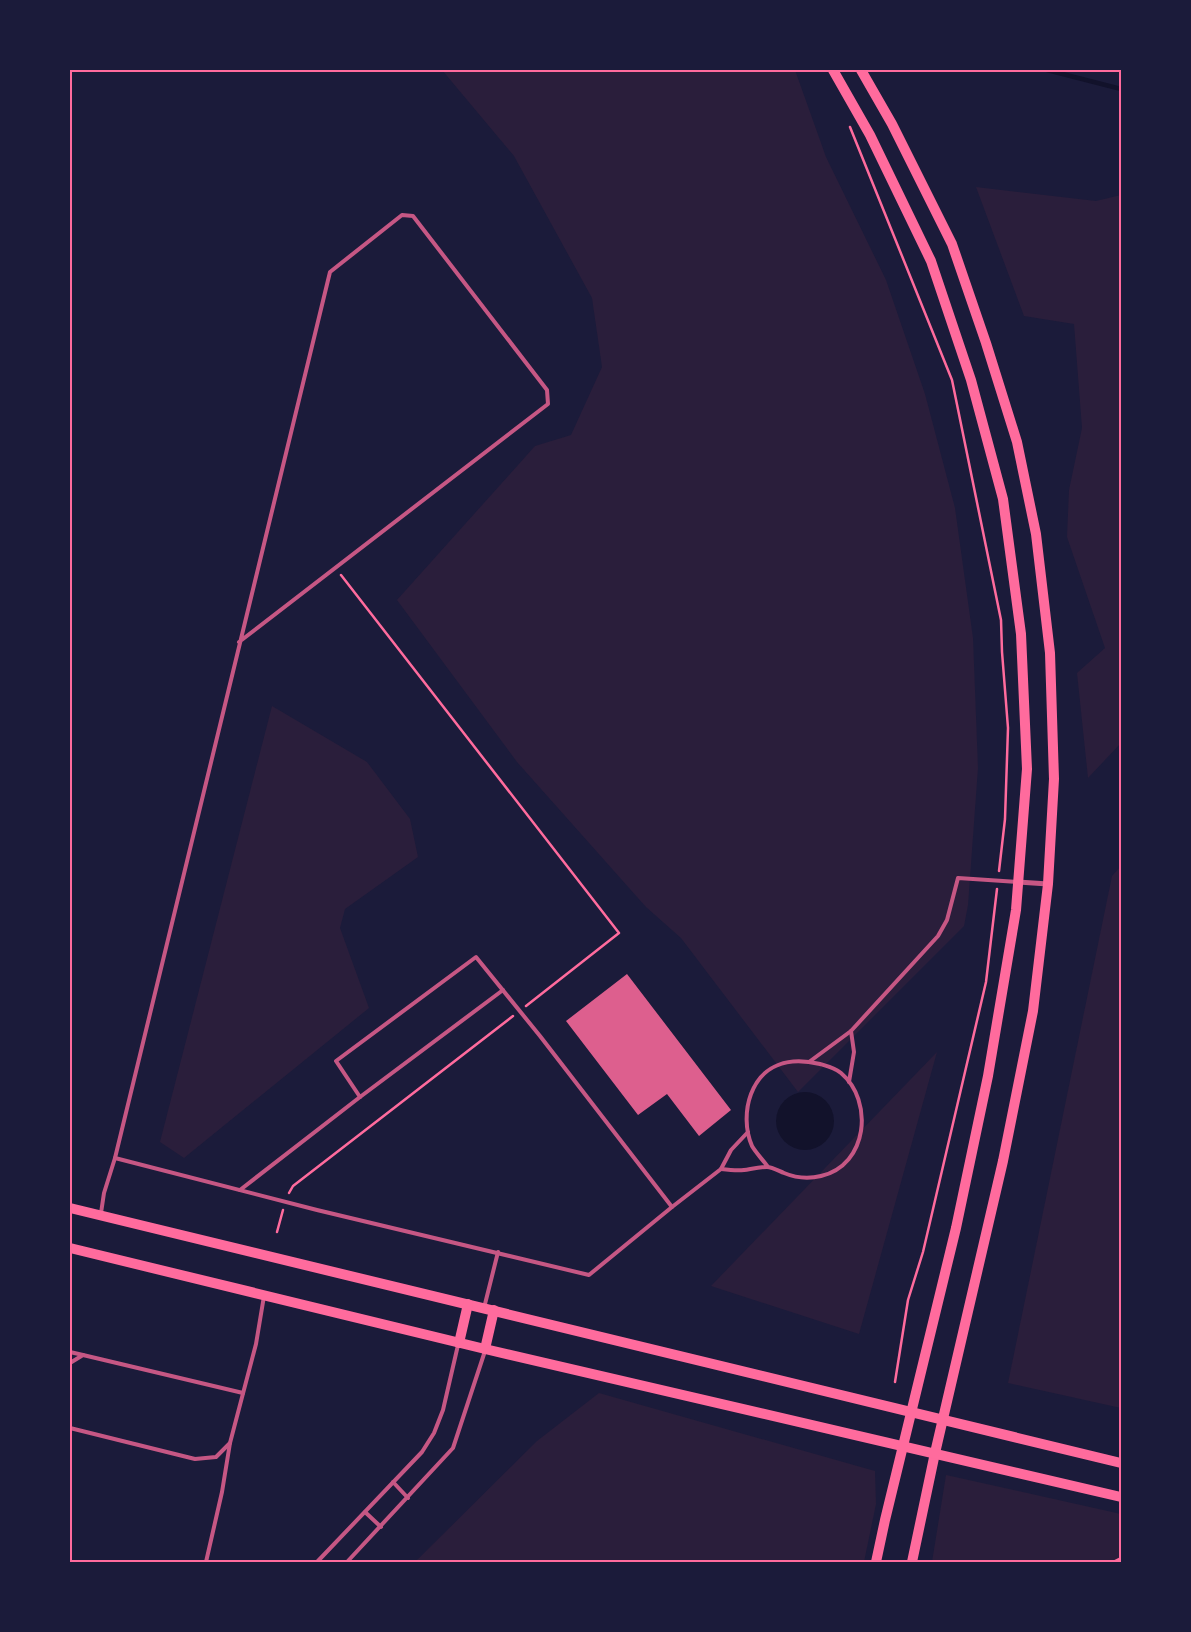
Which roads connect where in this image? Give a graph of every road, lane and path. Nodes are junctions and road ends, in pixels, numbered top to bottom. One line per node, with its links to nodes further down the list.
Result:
1 (833, 70): 7 (main road)
2 (861, 70): 8 (main road)
3 (848, 122): 6 (path)
4 (336, 568): 5 (lane); 5 (lane); 10 (path)
5 (239, 642): 16 (lane)
6 (998, 881): 7 (lane); 11 (lane); 35 (path)
7 (1018, 882): 8 (street); 37 (main road)
8 (1048, 884): 38 (main road)
9 (503, 990): 10 (lane); 14 (lane); 14 (lane)
10 (520, 1011): 20 (path); 21 (lane)
11 (851, 1031): 12 (lane); 13 (lane)
12 (809, 1062): 13 (lane); 15 (lane)
13 (849, 1082): 17 (lane)
14 (360, 1097): 19 (lane)
15 (748, 1132): 17 (lane); 18 (lane)
16 (115, 1158): 19 (lane); 23 (lane)
17 (768, 1167): 18 (lane)
18 (721, 1169): 21 (lane)
19 (240, 1190): 20 (lane)
20 (285, 1201): 24 (path); 26 (lane)
21 (672, 1207): 26 (lane)
22 (70, 1208): 23 (main road)
23 (100, 1216): 28 (main road)
24 (277, 1232)
25 (70, 1248): 27 (main road)
26 (498, 1252): 29 (lane)
27 (264, 1295): 30 (main road); 36 (lane)
28 (468, 1304): 29 (main road); 30 (main road)
29 (489, 1309): 31 (main road); 37 (main road)
30 (459, 1342): 31 (main road); 44 (lane)
31 (486, 1349): 41 (main road); 46 (lane)
32 (70, 1352): 33 (lane)
33 (83, 1355): 34 (lane); 36 (lane)
34 (70, 1363)
35 (895, 1382)
36 (243, 1393): 40 (lane)
37 (911, 1412): 38 (main road); 41 (main road)
38 (943, 1419): 42 (main road); 43 (main road)
39 (70, 1428): 40 (lane)
40 (230, 1443): 50 (lane)
41 (902, 1446): 42 (main road); 53 (main road)
42 (935, 1453): 45 (main road); 54 (main road)
43 (1121, 1463)
44 (393, 1482): 46 (lane); 47 (lane)
45 (1121, 1497)
46 (408, 1498): 48 (lane)
47 (365, 1512): 48 (lane); 51 (lane)
48 (381, 1527): 52 (lane)
49 (1121, 1558): 55 (path)
50 (206, 1562)
51 (317, 1562)
52 (347, 1562)
53 (876, 1562)
54 (912, 1562)
55 (1113, 1562)

